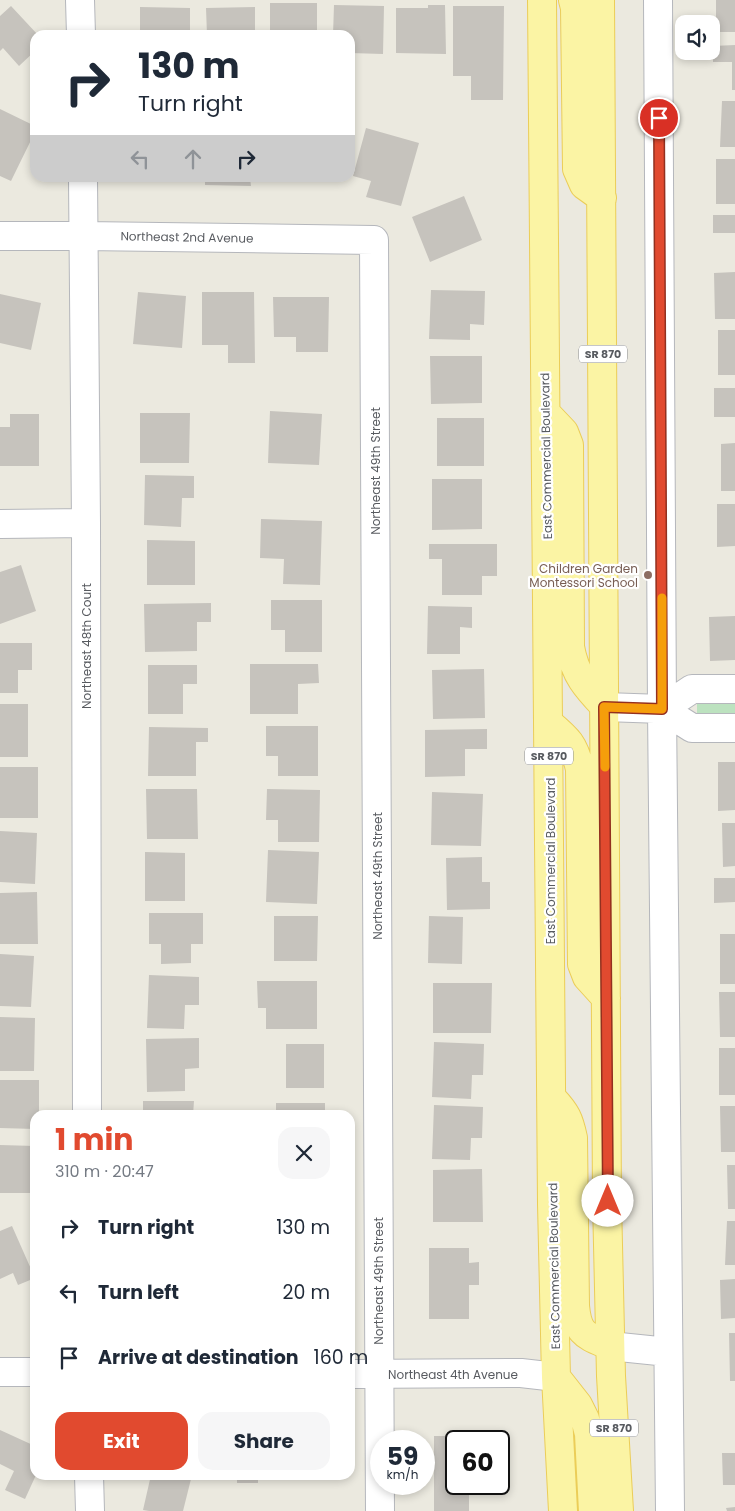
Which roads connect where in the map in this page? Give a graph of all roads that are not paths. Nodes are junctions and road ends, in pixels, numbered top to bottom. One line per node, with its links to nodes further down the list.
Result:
1 (80, 0): 6 (street)
2 (542, 0): 12 (main road, East Commercial Boulevard / SR 870)
3 (573, 0): 8 (main road)
4 (600, 0): 8 (main road, SR 870)
5 (658, 0): 17 (street)
6 (81, 30)
7 (83, 182): 10 (street, Northeast 48th Court)
8 (602, 198): 16 (main road, SR 870)
9 (0, 236): 10 (street, Northeast 2nd Avenue)
10 (84, 236): 11 (street, Northeast 2nd Avenue); 13 (street, Northeast 48th Court)
11 (374, 240): 28 (street, Northeast 49th Street)
12 (546, 413): 16 (main road); 18 (main road, East Commercial Boulevard / SR 870)
13 (86, 523): 14 (street); 22 (street, Northeast 48th Court)
14 (0, 524)
15 (735, 689): 17 (street)
16 (604, 707): 17 (street); 20 (main road, SR 870)
17 (662, 709): 19 (street); 24 (street)
18 (549, 722): 20 (main road); 21 (main road, East Commercial Boulevard / SR 870)
19 (735, 728)
20 (606, 998): 23 (main road, SR 870)
21 (552, 1098): 23 (main road); 29 (main road, East Commercial Boulevard / SR 870)
22 (87, 1110)
23 (610, 1346): 24 (street); 35 (main road, SR 870)
24 (668, 1352): 36 (street)
25 (0, 1372): 26 (street)
26 (30, 1372)
27 (355, 1374): 28 (street, Northeast 4th Avenue)
28 (378, 1374): 29 (street, Northeast 4th Avenue); 32 (street, Northeast 49th Street)
29 (556, 1377): 33 (main road, East Commercial Boulevard / SR 870); 34 (main road)
30 (89, 1480): 31 (street)
31 (90, 1511)
32 (380, 1511)
33 (563, 1511)
34 (593, 1511)
35 (618, 1511)
36 (670, 1511)

